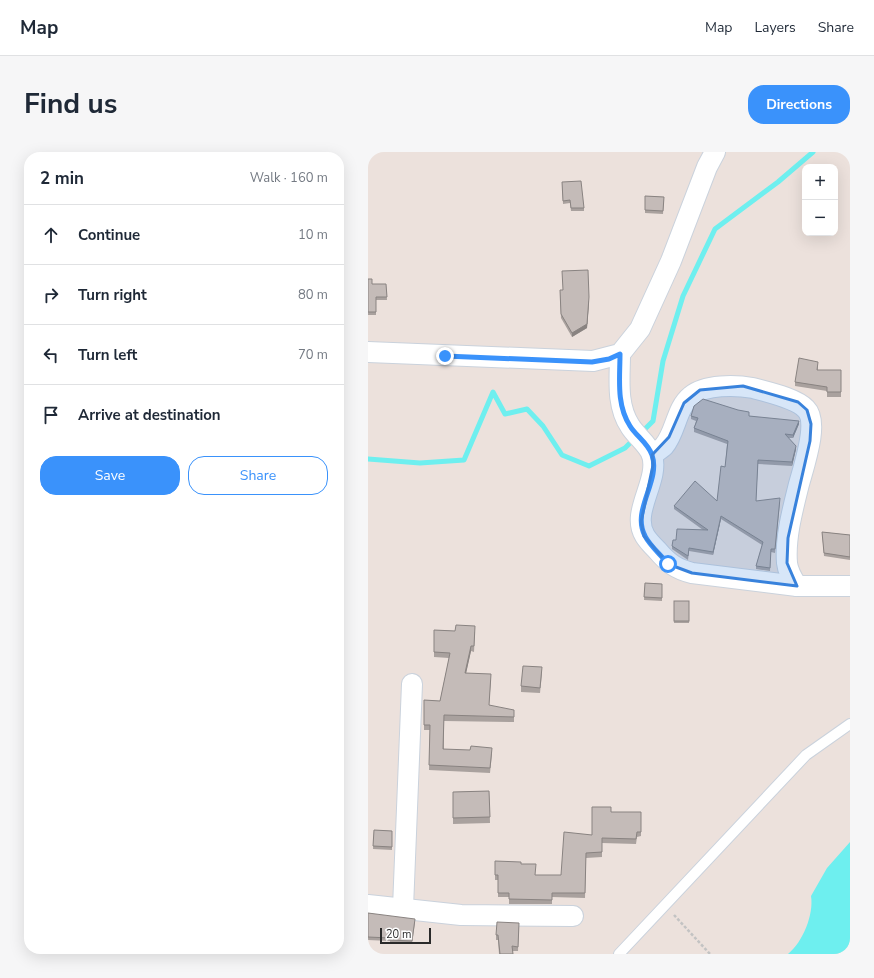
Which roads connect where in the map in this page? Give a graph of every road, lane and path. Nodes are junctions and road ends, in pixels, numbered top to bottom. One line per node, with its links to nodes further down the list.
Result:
1 (715, 152): 3 (street)
2 (368, 352): 3 (street)
3 (620, 354): 4 (street)
4 (649, 451): 5 (street); 5 (street)
5 (797, 586): 6 (street)
6 (850, 586)
7 (412, 684): 11 (street)
8 (850, 724): 10 (lane)
9 (368, 905): 11 (street)
10 (666, 906): 13 (lane); 14 (path)
11 (403, 908): 12 (street)
12 (573, 916)
13 (619, 954)
14 (710, 954)

